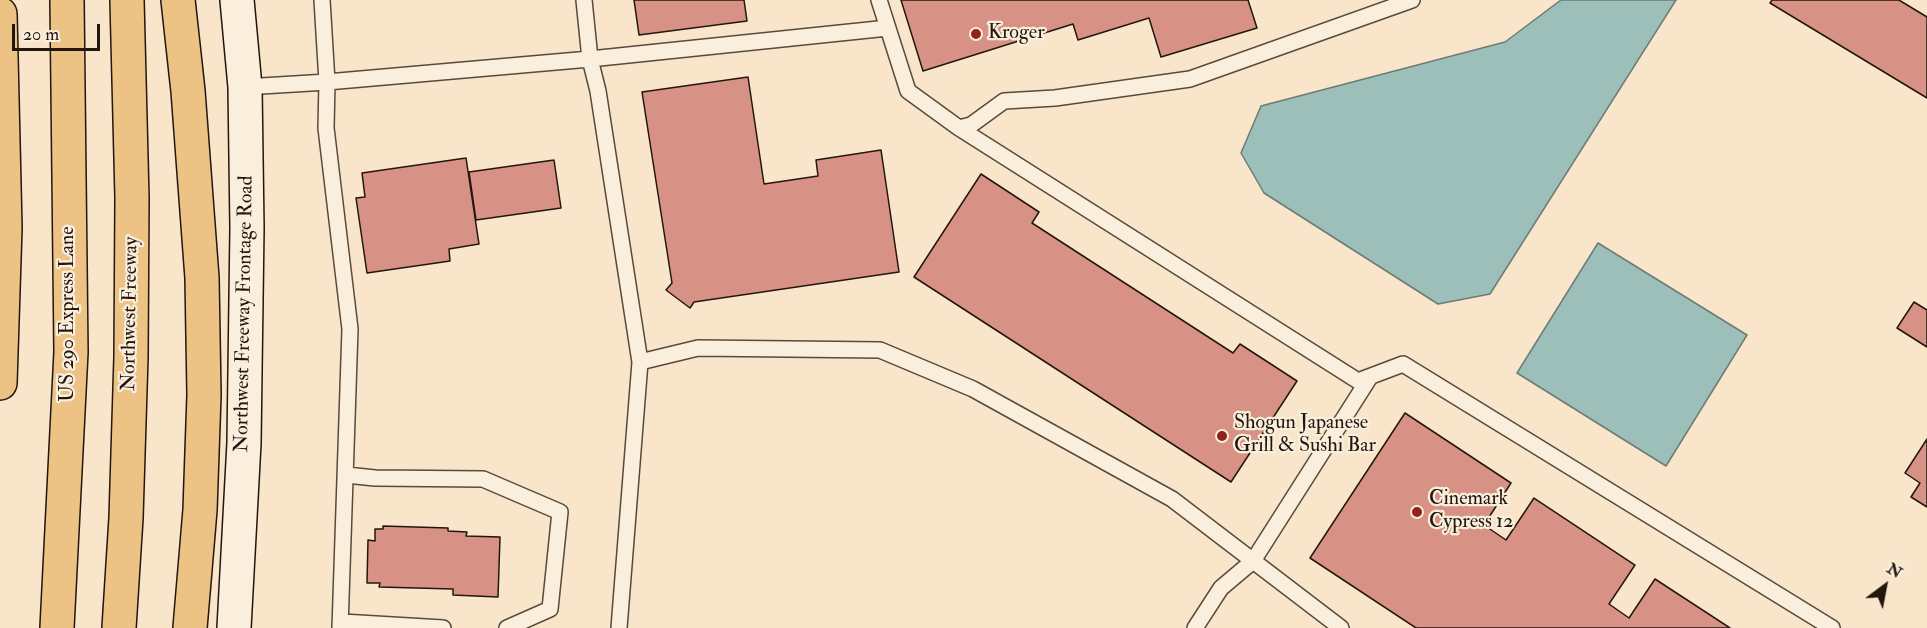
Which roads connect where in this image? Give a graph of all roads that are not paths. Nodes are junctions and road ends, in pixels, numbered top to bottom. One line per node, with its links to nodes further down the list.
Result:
1 (67, 0): 21 (highway, US 290 Express Lane)
2 (126, 0): 22 (highway, Northwest Freeway)
3 (178, 0): 23 (highway)
4 (237, 0): 13 (main road, Northwest Freeway Frontage Road)
5 (322, 0): 12 (lane)
6 (584, 0): 11 (lane)
7 (879, 0): 10 (lane)
8 (1412, 0): 14 (lane)
9 (0, 14): 17 (highway)
10 (888, 28): 11 (lane); 14 (lane)
11 (590, 59): 12 (lane); 15 (lane)
12 (327, 82): 13 (lane); 18 (lane)
13 (245, 87): 24 (main road, Northwest Freeway Frontage Road)
14 (959, 128): 16 (lane)
15 (640, 362): 19 (lane); 27 (lane)
16 (1370, 376): 19 (lane); 30 (lane)
17 (0, 383)
18 (346, 475): 20 (lane); 26 (lane)
19 (1253, 561): 28 (lane); 29 (lane)
20 (341, 625): 25 (lane)
21 (57, 628)
22 (119, 628)
23 (190, 628)
24 (234, 628)
25 (443, 628)
26 (507, 628)
27 (619, 628)
28 (1195, 628)
29 (1341, 628)
30 (1832, 628)

